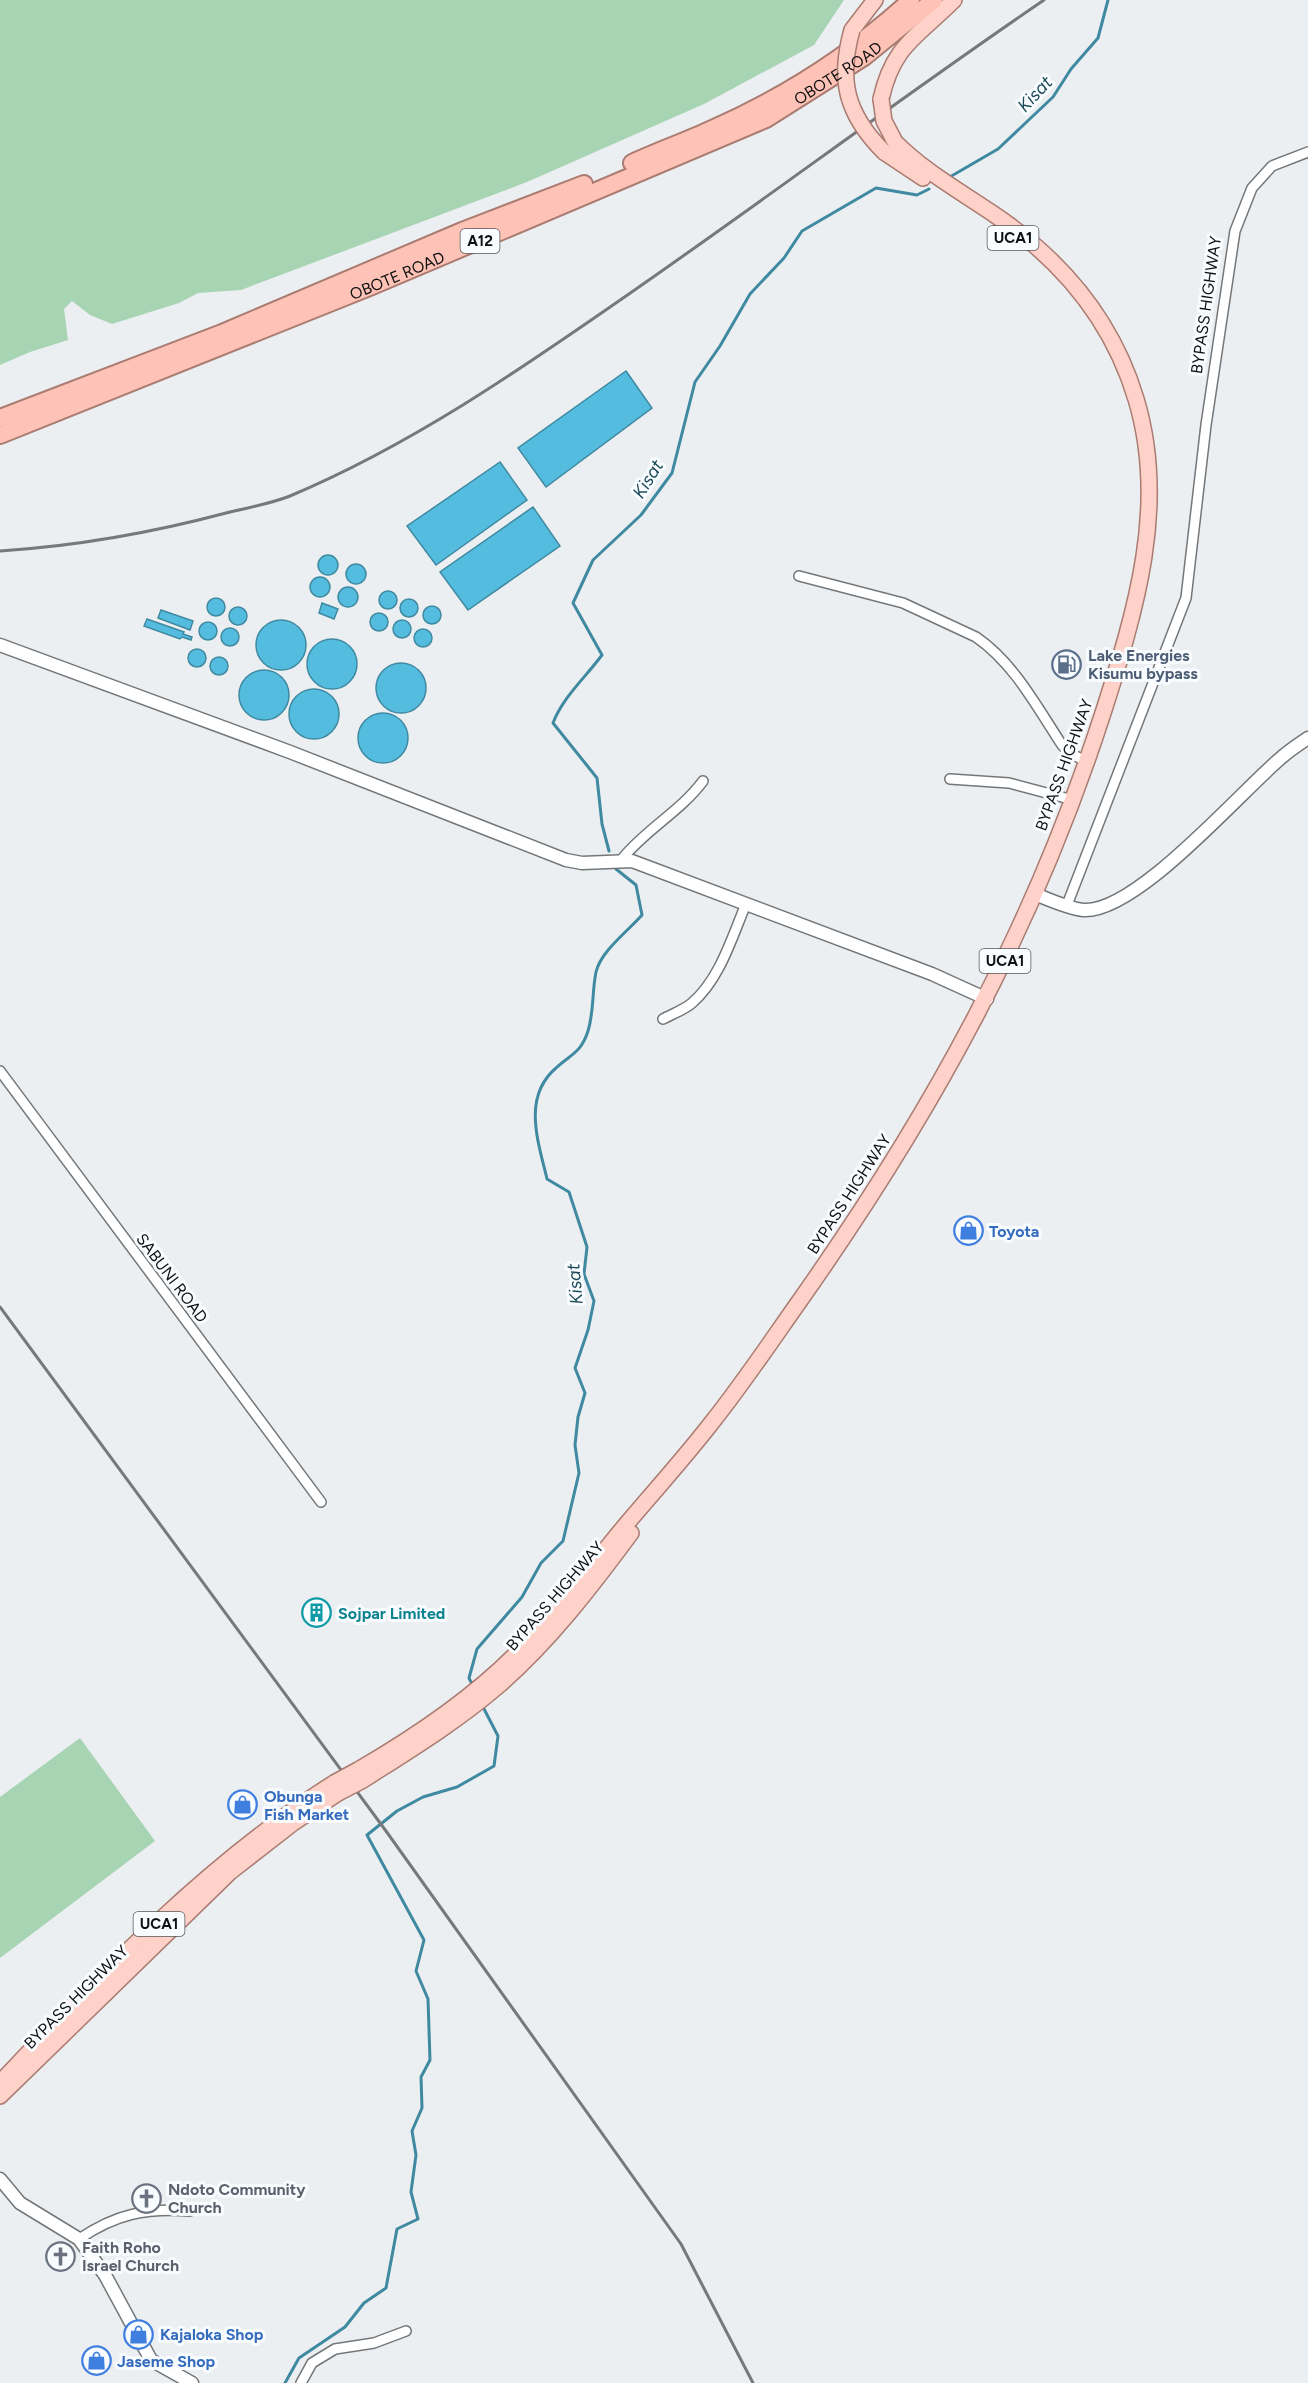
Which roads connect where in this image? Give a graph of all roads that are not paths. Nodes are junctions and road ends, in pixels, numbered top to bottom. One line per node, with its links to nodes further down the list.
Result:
1 (875, 0): 6 (main road, UCA1, bridge)
2 (911, 0): 7 (highway, OBOTE ROAD / A12)
3 (934, 0): 8 (highway, OBOTE ROAD / A12)
4 (954, 0): 6 (main road, UCA1, bridge)
5 (1308, 152): 19 (street, BYPASS HIGHWAY)
6 (1116, 355): 12 (main road, BYPASS HIGHWAY / UCA1)
7 (0, 418)
8 (0, 435)
9 (799, 576): 12 (street)
10 (0, 645): 16 (street)
11 (1308, 738): 19 (street)
12 (1087, 762): 15 (main road, BYPASS HIGHWAY / UCA1)
13 (950, 779): 15 (street)
14 (703, 781): 16 (street)
15 (1073, 800): 17 (main road, BYPASS HIGHWAY / UCA1)
16 (622, 859): 18 (street)
17 (1035, 894): 19 (street); 20 (main road, BYPASS HIGHWAY / UCA1)
18 (746, 904): 20 (street); 21 (street)
19 (1067, 905)
20 (987, 999): 24 (main road, BYPASS HIGHWAY / UCA1, bridge)
21 (663, 1019)
22 (0, 1071): 23 (street, SABUNI ROAD)
23 (321, 1502)
24 (336, 1788): 25 (main road, BYPASS HIGHWAY / UCA1); 26 (main road, BYPASS HIGHWAY / UCA1)
25 (0, 2083)
26 (0, 2096)
27 (0, 2179): 29 (street)
28 (190, 2211): 29 (street)
29 (79, 2239): 31 (street)
30 (406, 2331): 32 (street)
31 (192, 2383)
32 (301, 2383)

